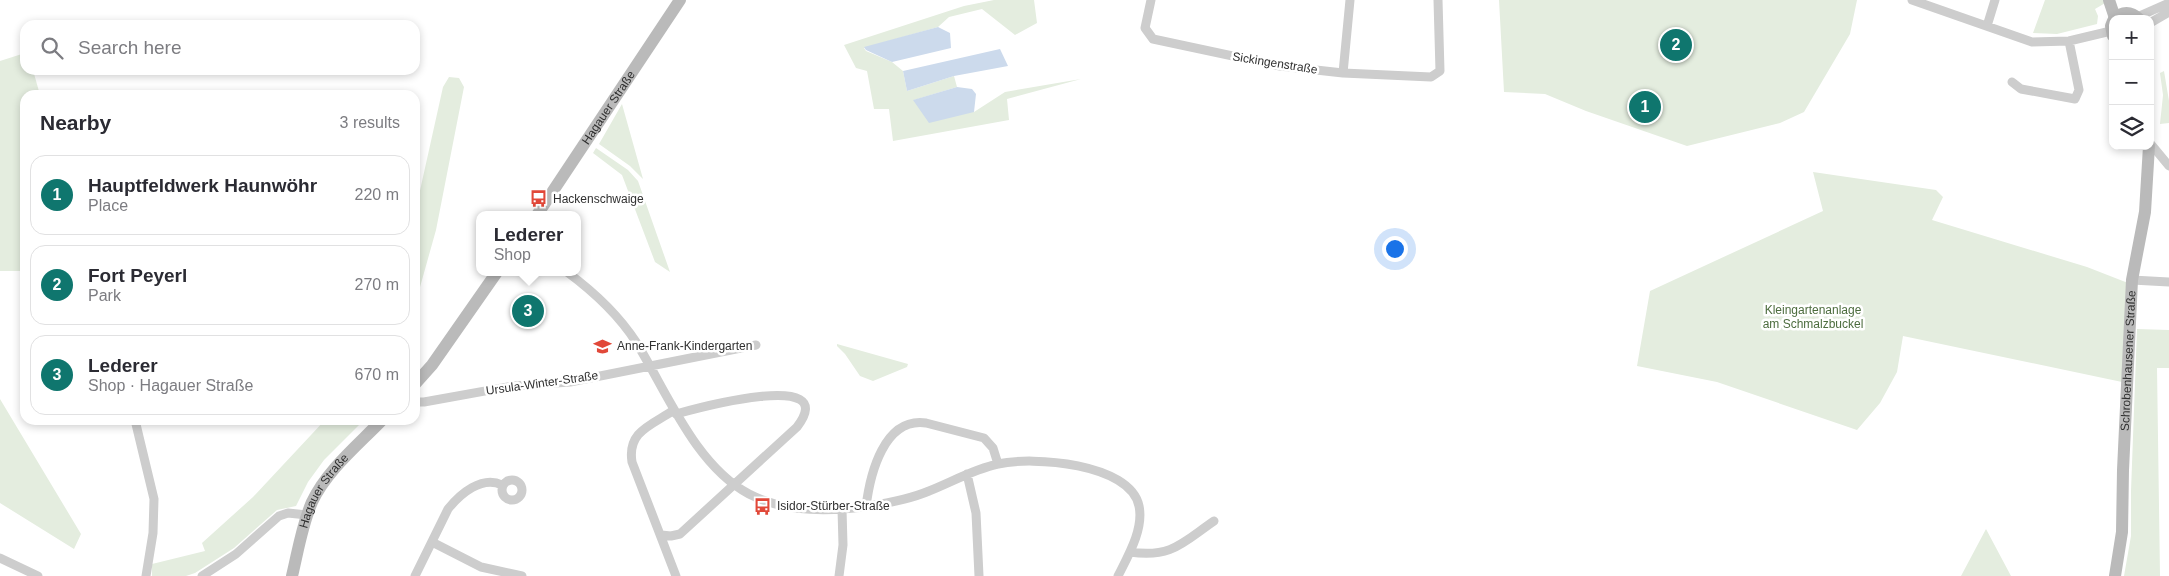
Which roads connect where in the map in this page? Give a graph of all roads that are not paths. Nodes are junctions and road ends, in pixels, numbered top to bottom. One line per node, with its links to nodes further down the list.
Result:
1 (680, 0): 23 (street, Hagauer Straße)
2 (1151, 0): 18 (street, Sickingenstraße)
3 (1350, 0): 18 (street)
4 (1438, 0): 18 (street, Sickingenstraße)
5 (1912, 0): 15 (street)
6 (1995, 0): 15 (street)
7 (2109, 0): 11 (street)
8 (2117, 0): 12 (street)
9 (2169, 2): 13 (street)
10 (2169, 12): 14 (street)
11 (2111, 15)
12 (2134, 15)
13 (2137, 15)
14 (2154, 21)
15 (1987, 26): 17 (street)
16 (2109, 26): 17 (street)
17 (2069, 41): 19 (street)
18 (1343, 73)
19 (2012, 82)
20 (2149, 150): 26 (street, Schrobenhausener Straße)
21 (2154, 150): 22 (street)
22 (2169, 166)
23 (540, 211)
24 (494, 276): 30 (street)
25 (573, 276): 29 (street)
26 (2132, 280): 27 (street); 58 (street, Schrobenhausener Straße)
27 (2169, 282)
28 (756, 346): 29 (street, Ursula-Winter-Straße)
29 (649, 366): 31 (street, Ursula-Winter-Straße); 32 (street)
30 (420, 378)
31 (420, 402)
32 (675, 412): 38 (street); 38 (street); 43 (street)
33 (137, 425): 49 (street)
34 (377, 425): 41 (street, Hagauer Straße)
35 (998, 464): 36 (street); 39 (street); 45 (street)
36 (967, 474): 39 (street); 56 (street)
37 (502, 485): 44 (street)
38 (735, 485): 40 (street); 43 (street)
39 (866, 507): 40 (street)
40 (842, 509): 55 (street)
41 (308, 515): 50 (street); 51 (street, Hagauer Straße)
42 (1214, 521): 45 (street)
43 (661, 535): 54 (street)
44 (432, 542): 47 (street); 52 (street)
45 (1130, 552): 57 (street)
46 (0, 558): 48 (street)
47 (503, 575): 53 (street)
48 (38, 576)
49 (146, 576)
50 (202, 576)
51 (292, 576)
52 (415, 576)
53 (522, 576)
54 (676, 576)
55 (839, 576)
56 (979, 576)
57 (1118, 576)
58 (2115, 576)

